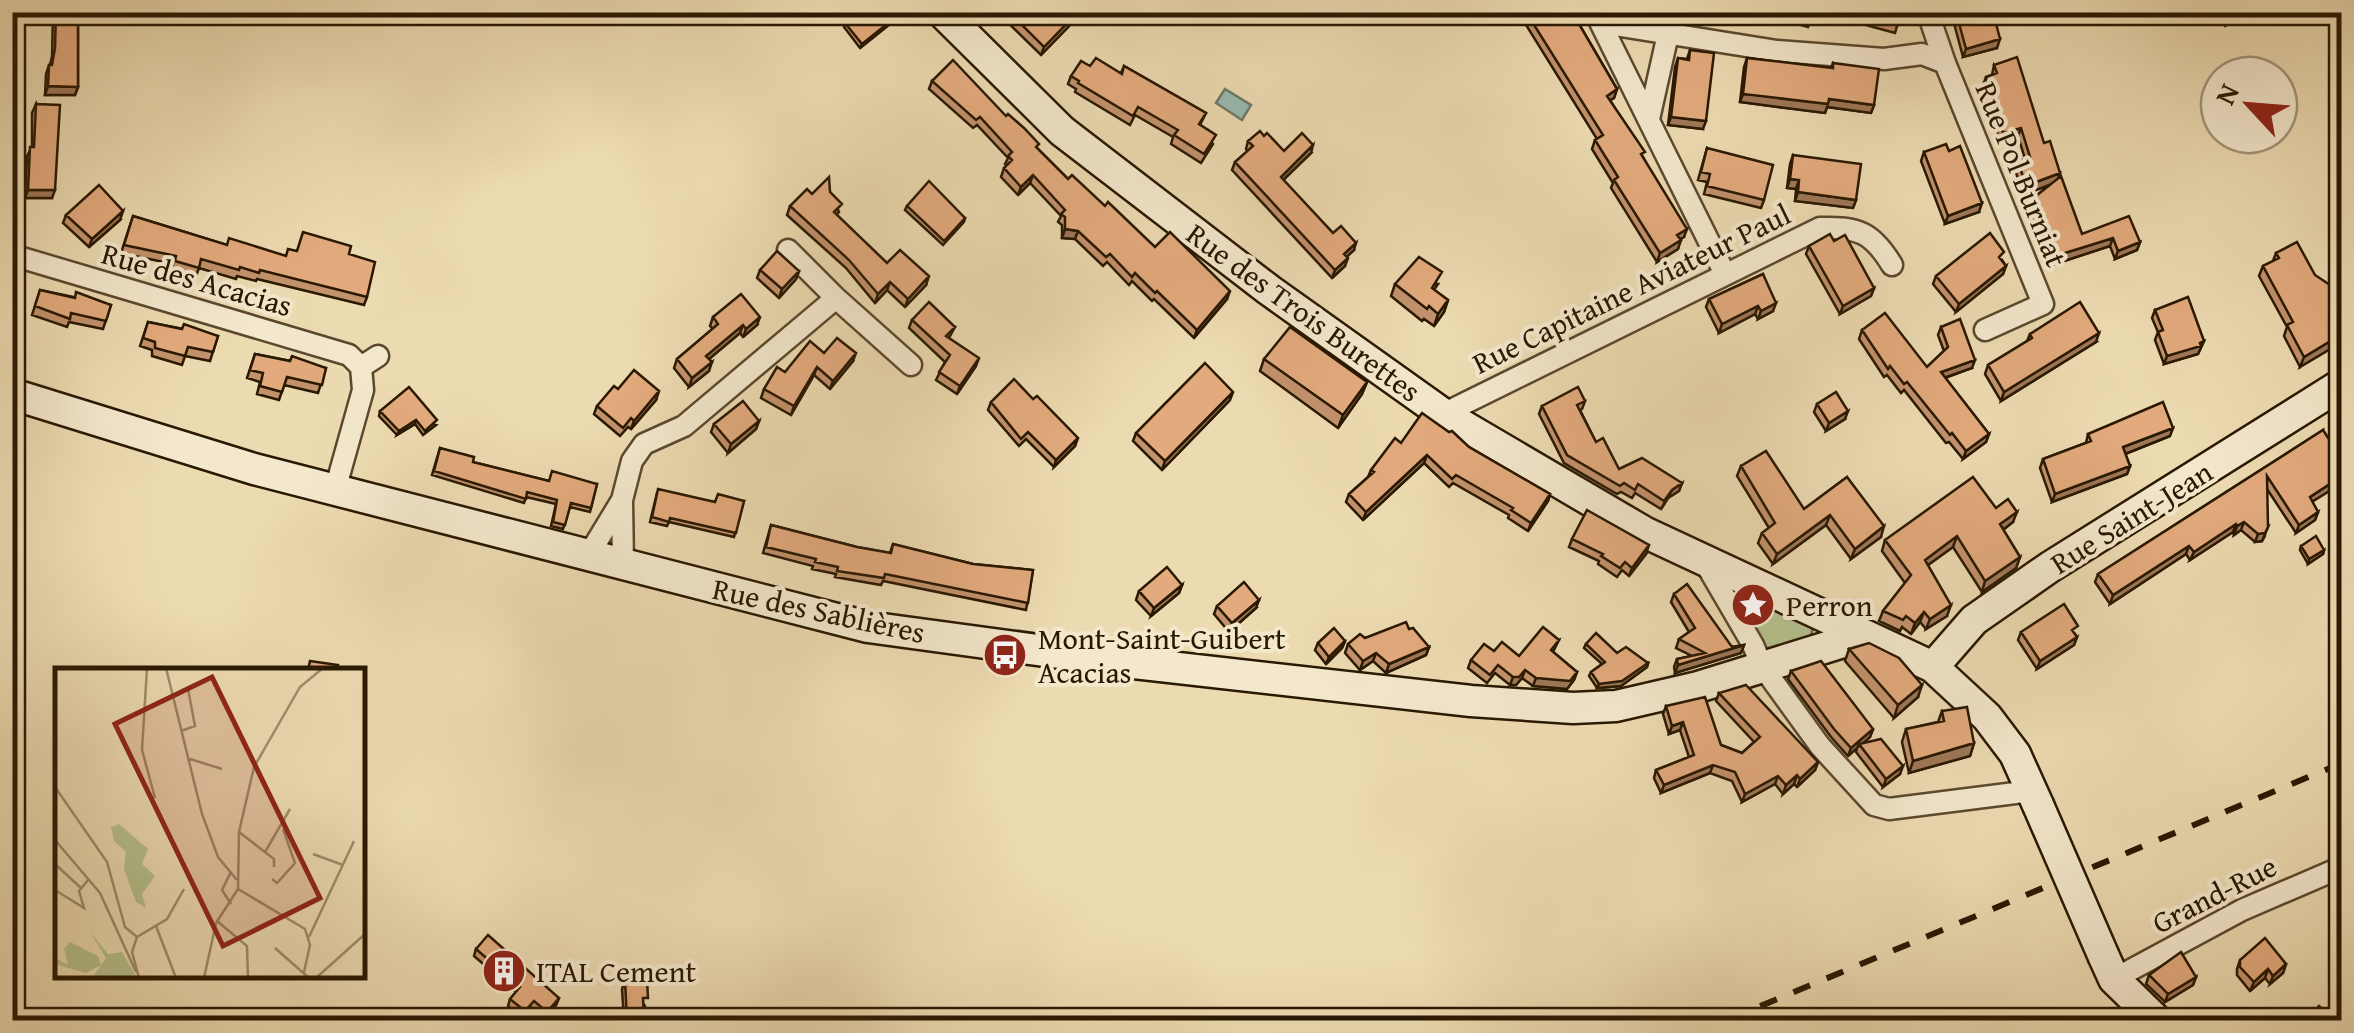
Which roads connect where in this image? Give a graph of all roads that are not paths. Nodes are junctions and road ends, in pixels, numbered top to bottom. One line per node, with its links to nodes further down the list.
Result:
1 (942, 12): 16 (street, Rue des Trois Burettes)
2 (1598, 18): 4 (street, Rue Pol Burniat); 6 (street, Rue Pol Burniat)
3 (1930, 19): 5 (street, Rue Pol Burniat)
4 (1668, 34): 5 (street, Rue Pol Burniat); 6 (street)
5 (1945, 63): 12 (street, Rue Pol Burniat)
6 (1649, 119): 10 (street, Rue Pol Burniat)
7 (788, 250): 11 (street)
8 (12, 255): 17 (street, Rue des Acacias)
9 (1892, 266): 10 (street, Rue Capitaine Aviateur Paul)
10 (1726, 274): 16 (street, Rue Capitaine Aviateur Paul)
11 (836, 298): 13 (street); 18 (street)
12 (1985, 330)
13 (911, 365)
14 (2342, 384): 24 (street, Rue Saint-Jean)
15 (12, 394): 17 (street, Rue des Sablières)
16 (1443, 414): 20 (street, Rue des Trois Burettes)
17 (335, 490): 19 (street, Rue des Sablières)
18 (622, 500): 19 (street); 21 (street)
19 (588, 556): 21 (street, Rue des Sablières)
20 (1703, 559): 22 (street, Rue des Trois Burettes); 23 (street)
21 (623, 564): 23 (street, Rue des Sablières)
22 (1857, 632): 23 (street, Rue des Sablières); 24 (street, Rue des Trois Burettes)
23 (1762, 666): 25 (street)
24 (1933, 666): 25 (street, Rue des Trois Burettes)
25 (2035, 798): 27 (street, Rue des Trois Burettes, bridge)
26 (2342, 867): 27 (street, Grand-Rue)
27 (2109, 968): 28 (street)
28 (2156, 1020)

